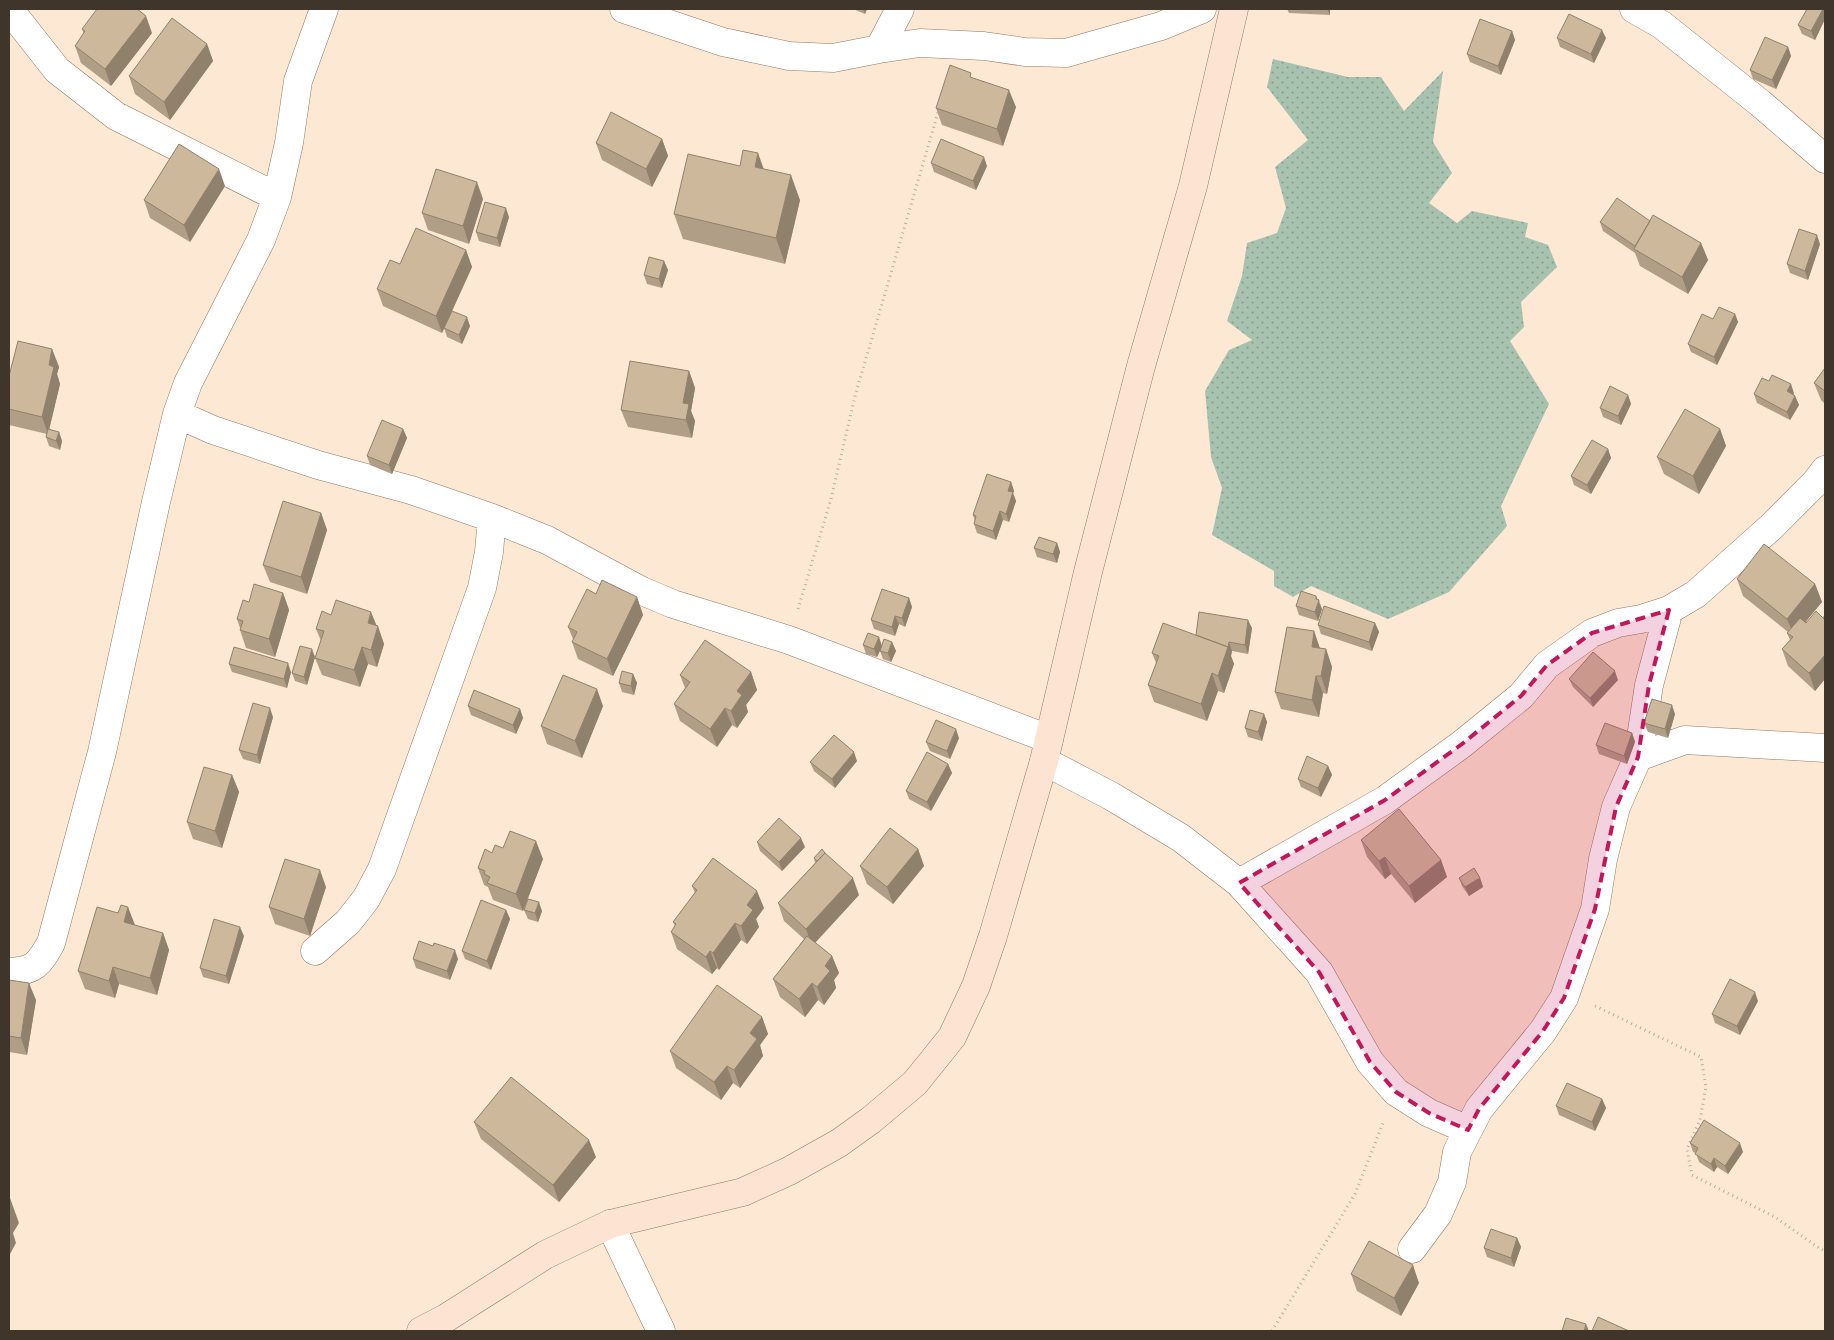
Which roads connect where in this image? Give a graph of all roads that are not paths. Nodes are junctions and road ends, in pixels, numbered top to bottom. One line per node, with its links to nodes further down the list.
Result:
1 (9, 9): 10 (street)
2 (324, 9): 10 (street)
3 (624, 9): 8 (street)
4 (900, 9): 8 (street)
5 (1202, 9): 8 (street)
6 (1234, 9): 16 (street)
7 (1634, 9): 9 (street)
8 (879, 49)
9 (1825, 160)
10 (277, 197): 11 (street)
11 (178, 414): 13 (street); 20 (street)
12 (1825, 470): 14 (street)
13 (492, 518): 16 (street); 19 (street)
14 (1669, 610): 17 (street); 18 (street)
15 (1825, 748): 17 (street)
16 (1046, 750): 18 (street); 22 (street)
17 (1638, 757): 21 (street)
18 (1238, 883): 21 (street)
19 (315, 951)
20 (9, 972)
21 (1468, 1130): 23 (street)
22 (610, 1224): 24 (street); 25 (street)
23 (1412, 1249)
24 (420, 1331)
25 (661, 1331)

